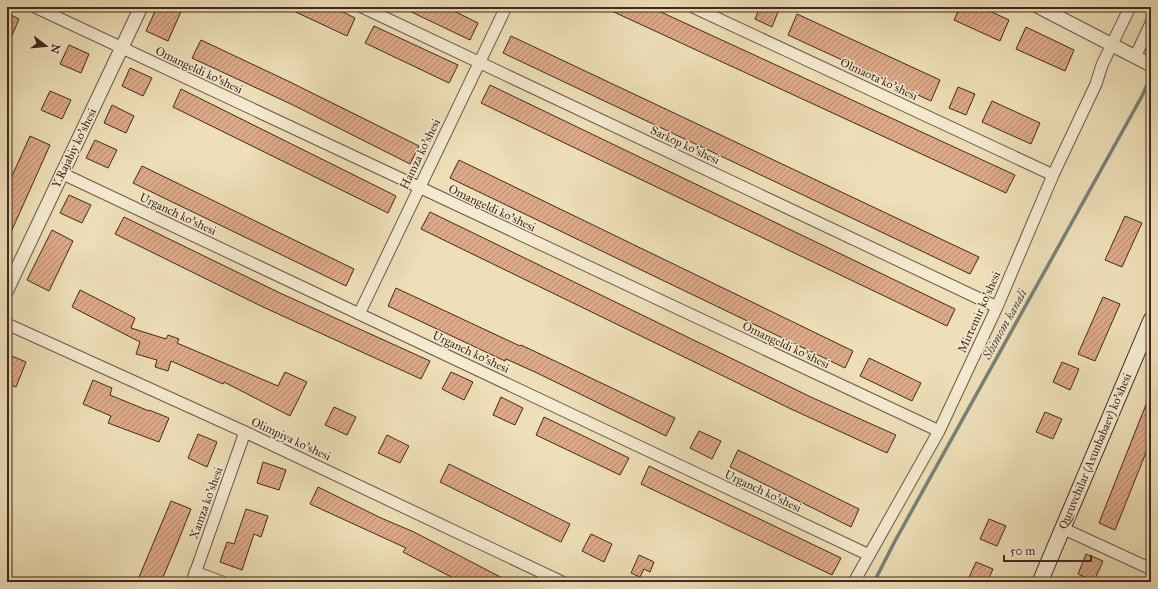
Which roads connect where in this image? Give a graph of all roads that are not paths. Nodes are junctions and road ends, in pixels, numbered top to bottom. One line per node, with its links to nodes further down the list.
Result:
1 (35, 7): 10 (street, Omangeldi ko'shesi)
2 (141, 7): 10 (street, Y.Rajabiy ko'shesi)
3 (362, 7): 12 (street, Sarkop ko'shesi)
4 (506, 7): 12 (street, Hamza ko'shesi)
5 (693, 7): 14 (street, Olmaota ko'shesi)
6 (1039, 7): 9 (street)
7 (1130, 7): 9 (street, Mirtemir ko'shesi)
8 (1151, 23): 11 (street)
9 (1112, 45): 11 (street); 14 (street, Mirtemir ko'shesi)
10 (122, 48): 13 (street, Y.Rajabiy ko'shesi); 15 (street, Omangeldi ko'shesi)
11 (1142, 61)
12 (479, 62): 15 (street, Hamza ko'shesi); 17 (street, Sarkop ko'shesi)
13 (61, 174): 16 (street, Y.Rajabiy ko'shesi); 18 (street, Urganch ko'shesi)
14 (1054, 175): 17 (street, Mirtemir ko'shesi)
15 (418, 188): 18 (street, Hamza ko'shesi); 21 (street, Omangeldi ko'shesi)
16 (7, 290)
17 (997, 307): 21 (street, Mirtemir ko'shesi)
18 (359, 314): 24 (street, Urganch ko'shesi)
19 (1151, 320): 23 (main road, Quruvchilar (Axunbabaev) ko'shesi)
20 (7, 324): 22 (street, Olimpiya ko'shesi)
21 (939, 431): 24 (street, Mirtemir ko'shesi)
22 (245, 432): 26 (street, Xamza ko'shesi); 28 (street, Olimpiya ko'shesi)
23 (1062, 528): 25 (street); 30 (main road, Quruvchilar (Axunbabaev) ko'shesi)
24 (869, 555): 29 (street, Mirtemir ko'shesi)
25 (1151, 569)
26 (194, 577): 27 (street)
27 (222, 582)
28 (562, 582)
29 (854, 582)
30 (1040, 582)

